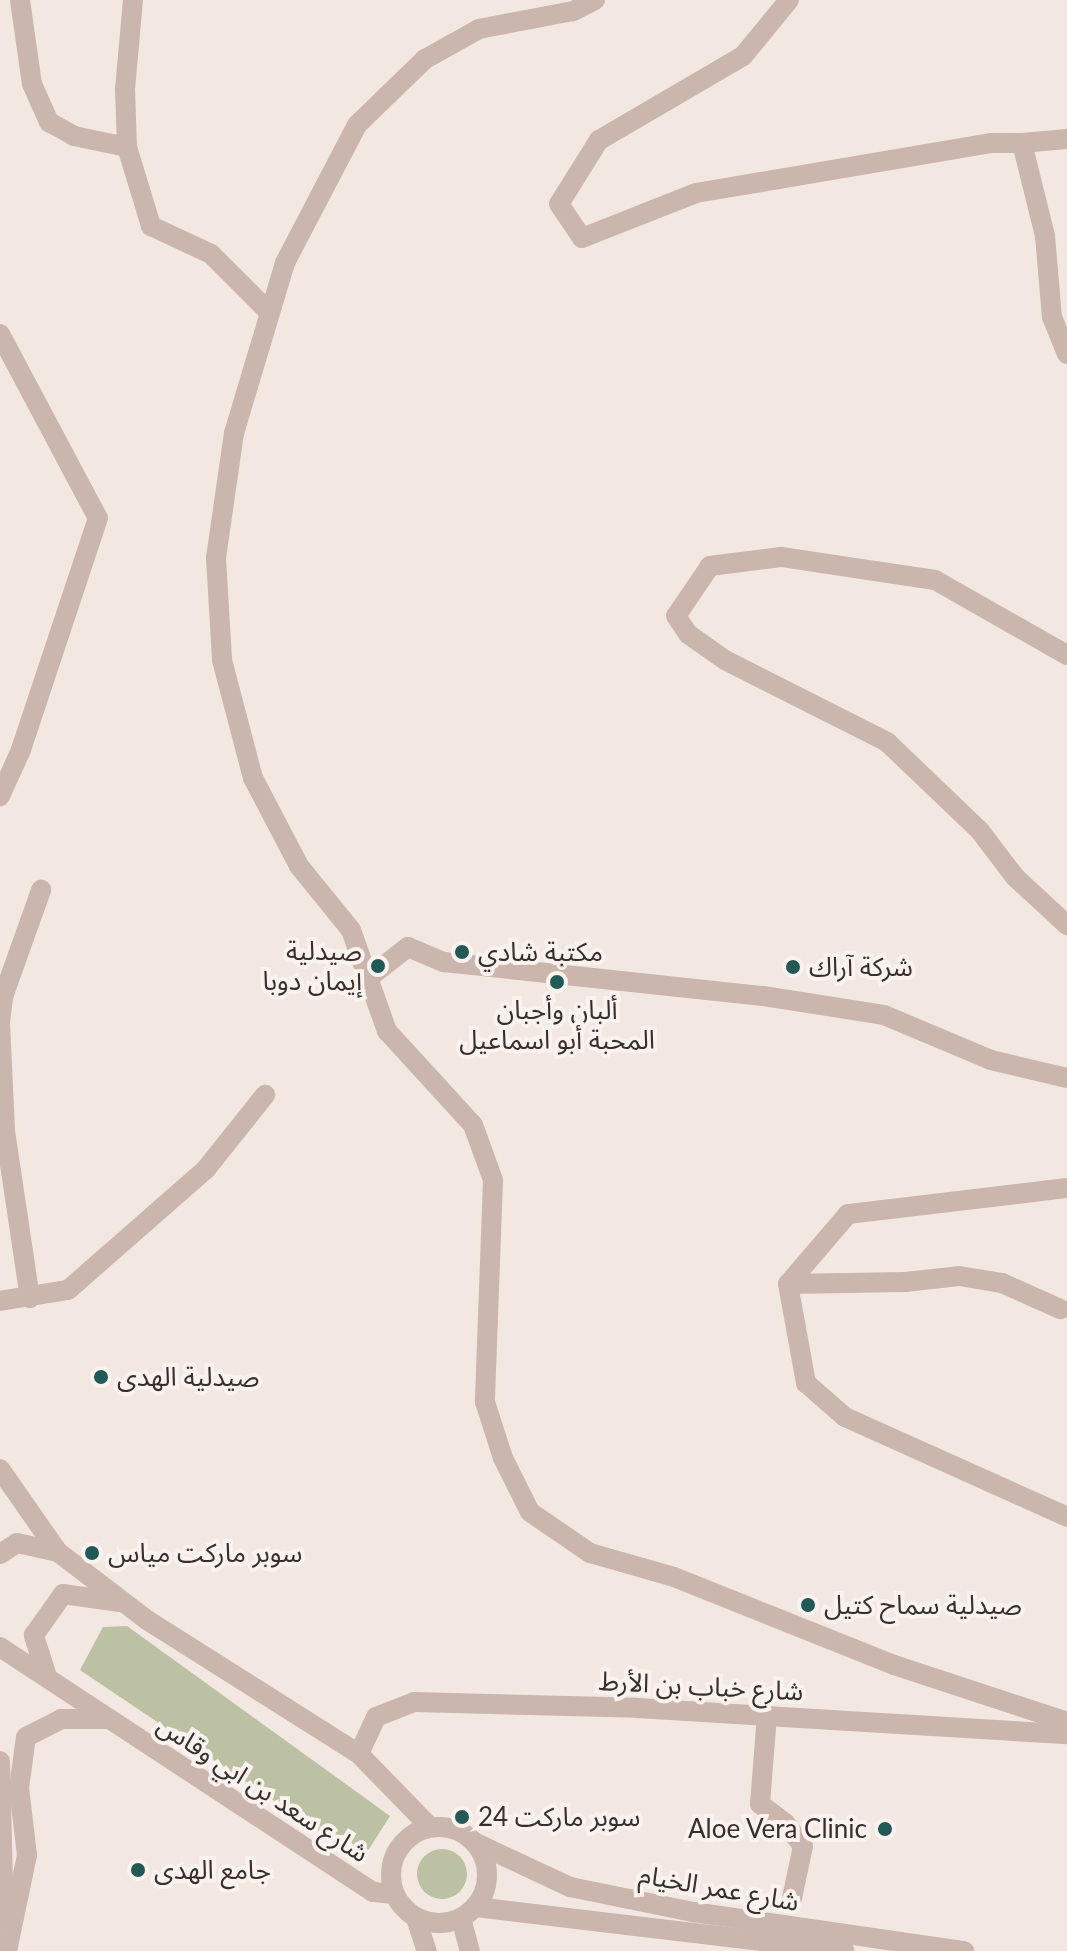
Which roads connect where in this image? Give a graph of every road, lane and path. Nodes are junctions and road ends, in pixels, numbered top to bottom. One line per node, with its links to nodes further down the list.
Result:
1 (20, 0): 7 (street)
2 (133, 0): 7 (street)
3 (595, 0): 8 (street)
4 (789, 0): 6 (street)
5 (1067, 139): 6 (street)
6 (1022, 143): 10 (street)
7 (127, 147): 8 (street)
8 (268, 311): 15 (street)
9 (0, 334): 12 (street)
10 (1067, 354)
11 (1067, 655): 14 (street)
12 (0, 796)
13 (41, 890): 16 (street)
14 (1067, 925)
15 (367, 979): 17 (street); 33 (street)
16 (0, 1022): 21 (street)
17 (1067, 1078)
18 (265, 1095): 21 (street)
19 (1067, 1188): 20 (street)
20 (788, 1284): 23 (street); 25 (street)
21 (30, 1298): 22 (street)
22 (0, 1301)
23 (1060, 1309)
24 (0, 1469): 26 (street)
25 (1067, 1517)
26 (58, 1552): 27 (street); 28 (street)
27 (0, 1554)
28 (123, 1603): 30 (street); 35 (street)
29 (0, 1647): 30 (street, شارع سعد بن ابي وقاس)
30 (46, 1673): 32 (street, شارع سعد بن ابي وقاس)
31 (767, 1715): 34 (street, شارع خباب بن الأرط); 35 (street, شارع خباب بن الأرط); 40 (street)
32 (107, 1719): 39 (street, شارع سعد بن ابي وقاس); 44 (street)
33 (1067, 1722)
34 (1067, 1734)
35 (359, 1754): 37 (street)
36 (0, 1761): 43 (street)
37 (430, 1827): 38 (street); 39 (street)
38 (476, 1843): 41 (street); 48 (street, شارع عمر الخيام)
39 (395, 1894): 42 (street)
40 (792, 1898)
41 (468, 1913): 42 (street); 46 (street); 47 (street, شارع عمر الخيام)
42 (416, 1918): 45 (street)
43 (0, 1936)
44 (7, 1951)
45 (427, 1951)
46 (470, 1951)
47 (844, 1951)
48 (964, 1951)

